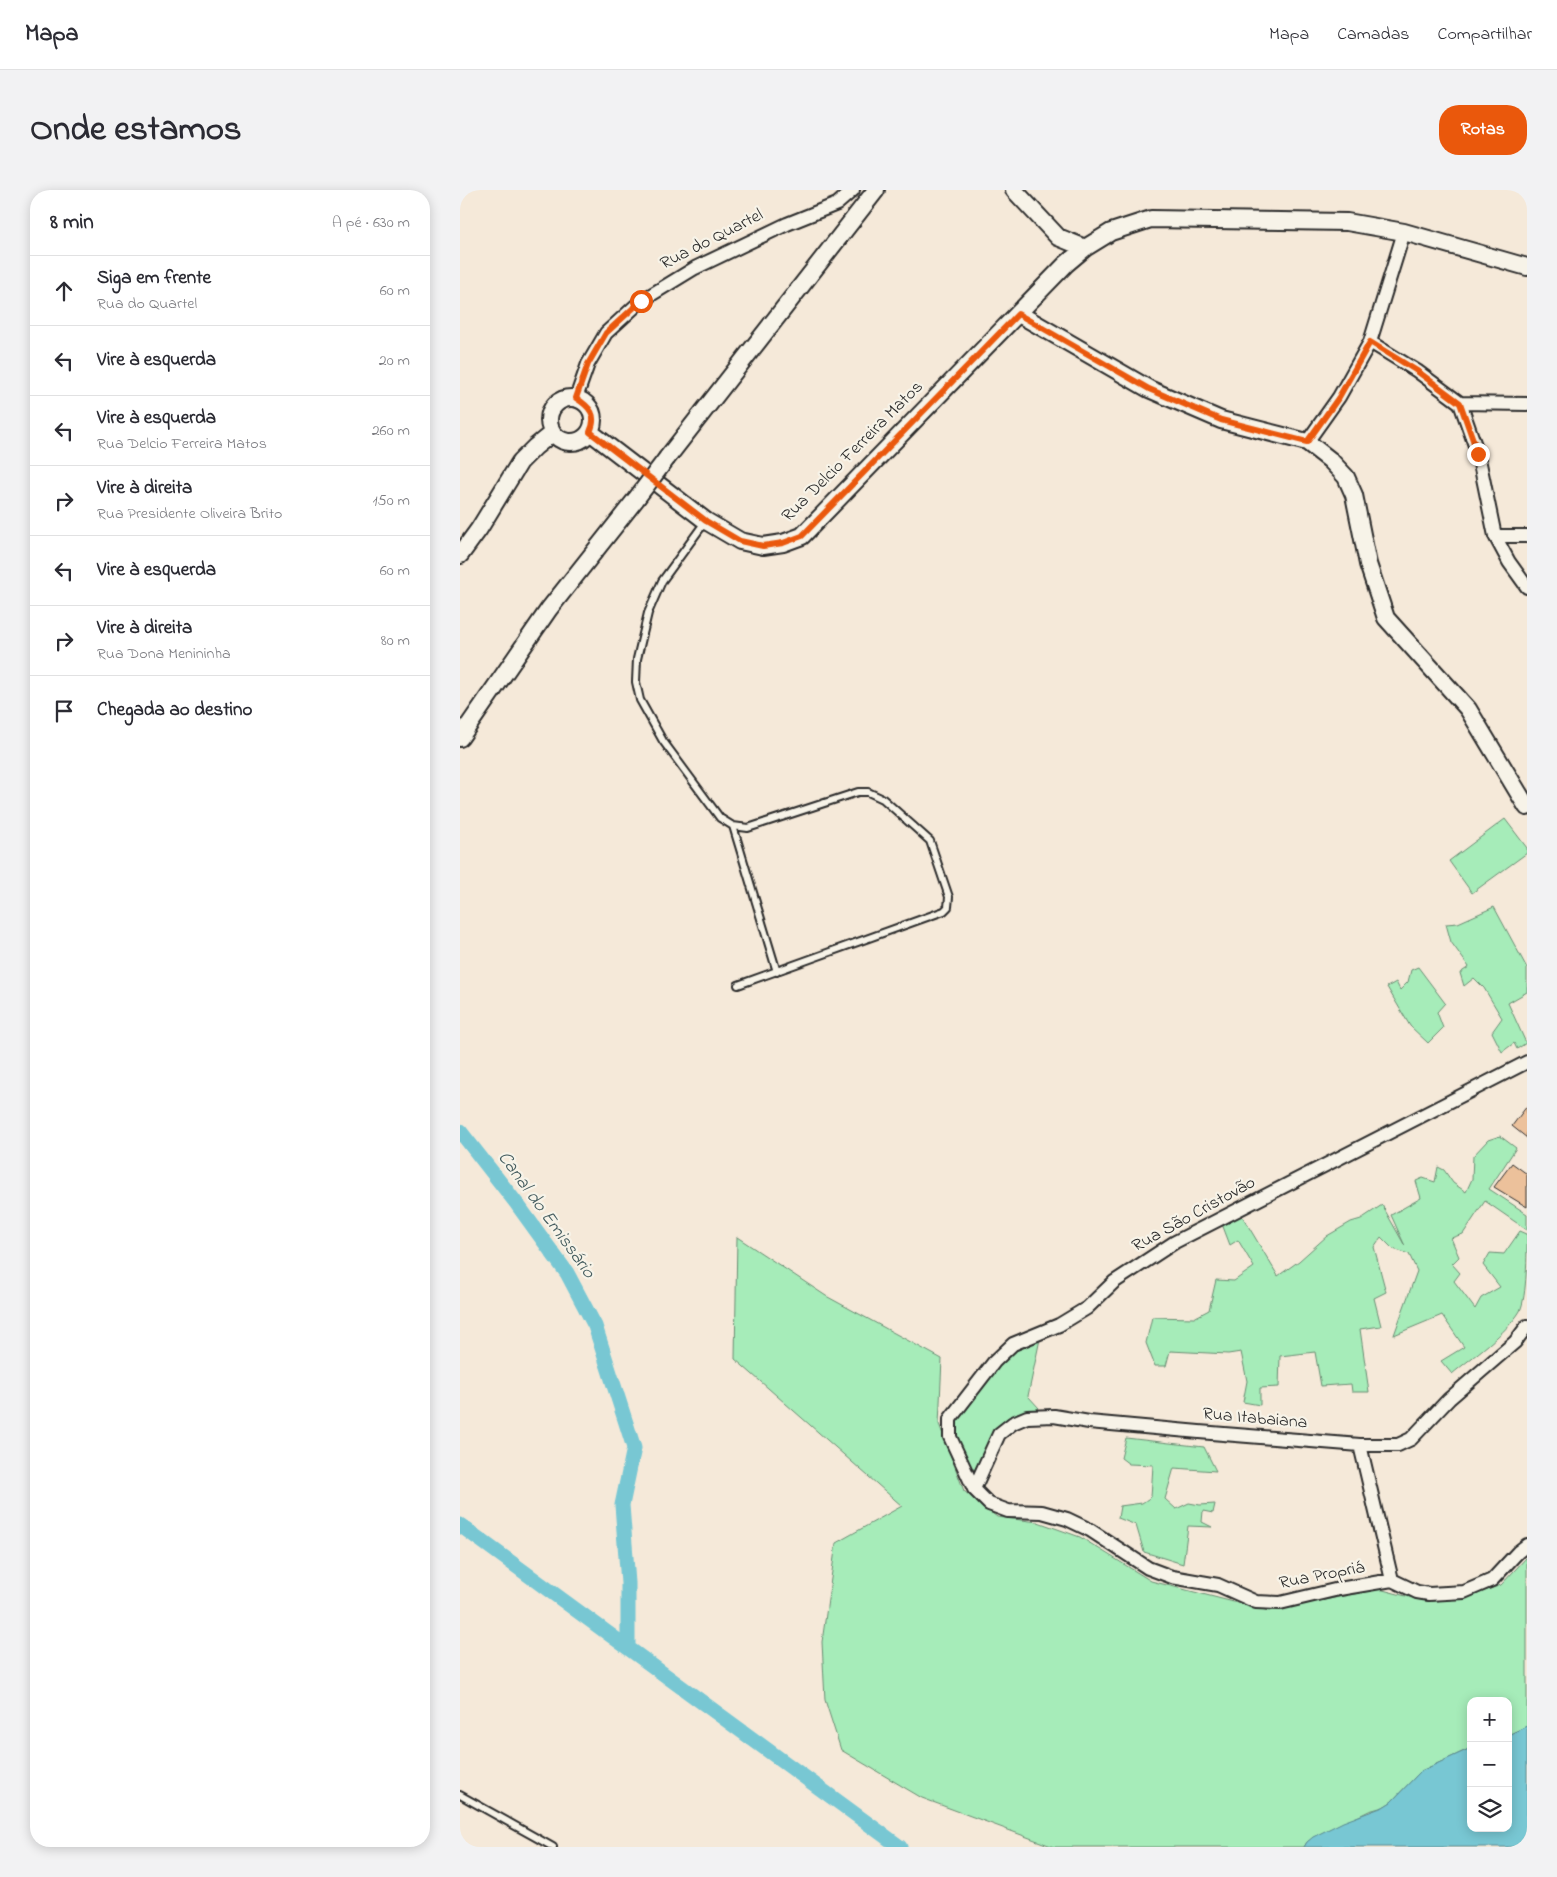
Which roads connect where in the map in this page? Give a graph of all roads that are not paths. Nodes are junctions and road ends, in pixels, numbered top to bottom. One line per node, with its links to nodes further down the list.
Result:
1 (853, 190): 11 (street, Rua do Quartel)
2 (876, 190): 22 (street, bridge)
3 (1014, 190): 5 (street)
4 (1404, 232): 6 (street, Rua Delcio Ferreira Matos); 8 (street, Rua Delcio Ferreira Matos); 10 (street)
5 (1058, 238): 6 (street); 7 (street)
6 (1085, 248): 7 (street, Rua Delcio Ferreira Matos)
7 (1066, 264): 9 (street, Rua Delcio Ferreira Matos)
8 (1527, 267)
9 (1018, 314): 16 (street); 17 (street, Rua Delcio Ferreira Matos)
10 (1370, 342): 12 (street); 16 (street)
11 (576, 398): 14 (street); 15 (street)
12 (1460, 403): 13 (street); 18 (street)
13 (1527, 404)
14 (590, 432): 15 (street); 17 (street, Rua Delcio Ferreira Matos)
15 (551, 434): 20 (street)
16 (1307, 442): 23 (street)
17 (706, 521): 24 (lane)
18 (1495, 536): 19 (street); 21 (street)
19 (1527, 536)
20 (460, 555)
21 (1527, 587)
22 (460, 738)
23 (1527, 807)
24 (733, 826): 25 (lane); 25 (lane)
25 (777, 972): 26 (lane)
26 (738, 985)
27 (1527, 1062): 30 (street, Rua São Cristovão)
28 (1527, 1326): 29 (street, Rua Itabaiana)
29 (1360, 1445): 30 (street, Rua Itabaiana); 32 (street)
30 (974, 1489): 32 (street, Rua Propriá)
31 (1527, 1545): 32 (street, Rua Propriá)
32 (1392, 1580)
33 (460, 1796): 34 (lane)
34 (552, 1847)

